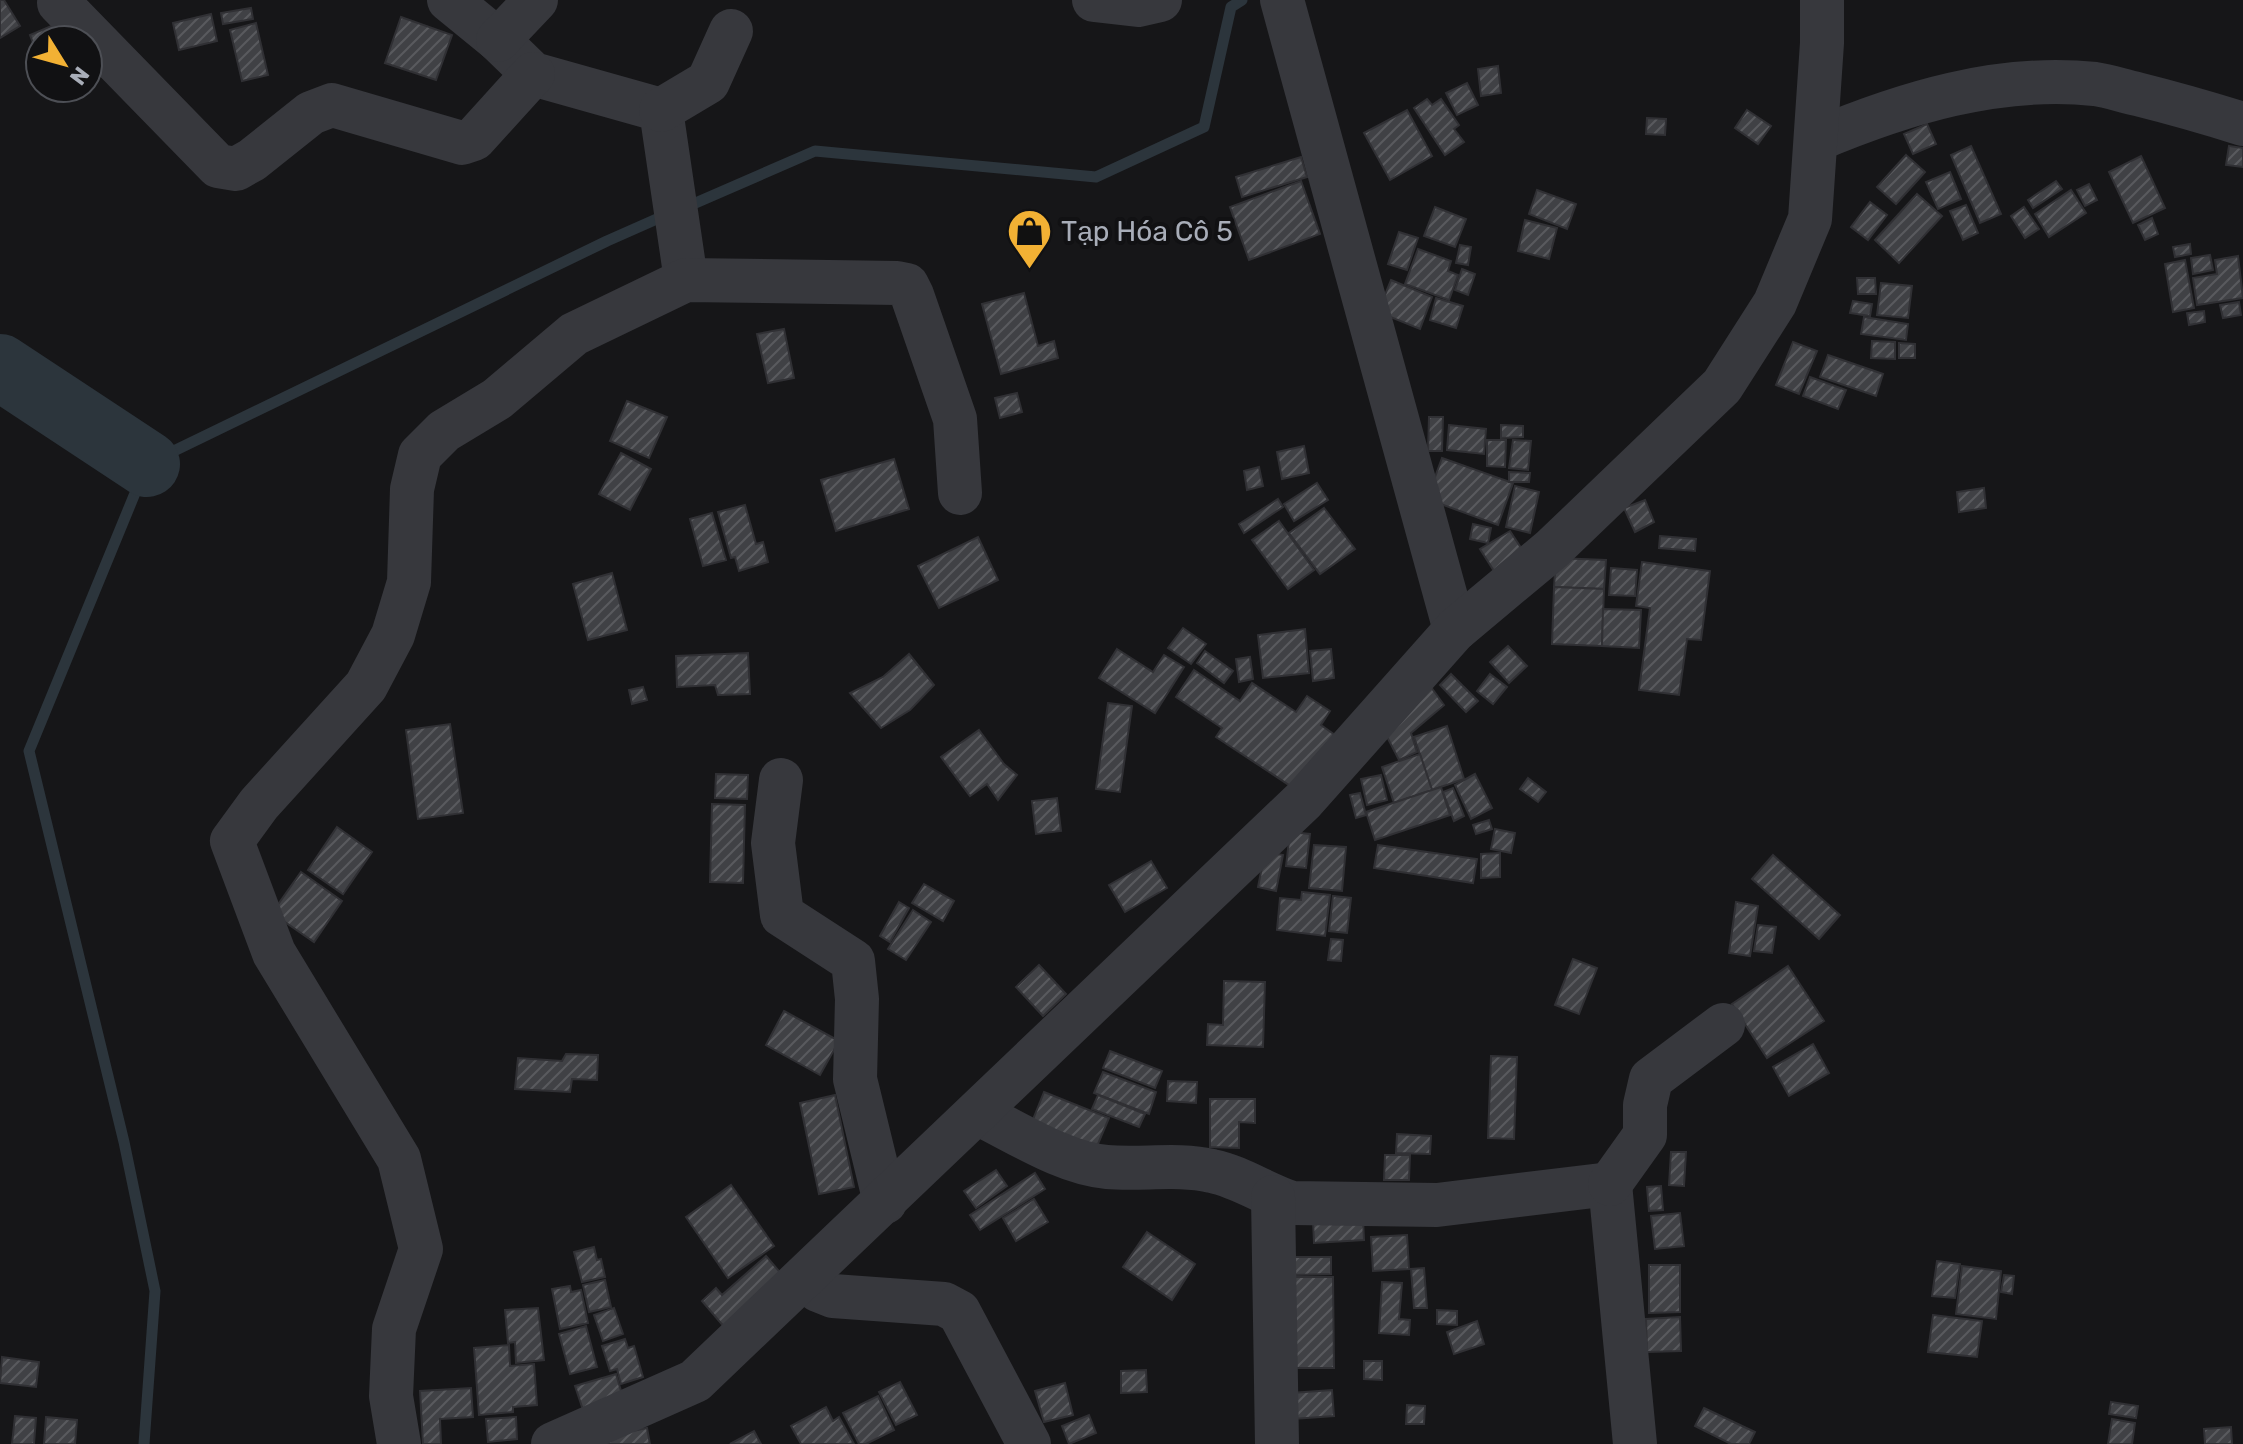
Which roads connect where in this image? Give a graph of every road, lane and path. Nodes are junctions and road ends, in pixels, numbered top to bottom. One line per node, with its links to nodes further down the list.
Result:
1 (449, 0): 9 (street)
2 (536, 0): 9 (street)
3 (1094, 0): 4 (street)
4 (1160, 0)
5 (1282, 0): 16 (street)
6 (1822, 0): 13 (street)
7 (59, 3): 10 (street)
8 (731, 31): 11 (street)
9 (498, 40): 10 (street)
10 (533, 74): 11 (street)
11 (661, 110): 14 (street)
12 (2243, 124): 13 (street)
13 (1816, 140): 16 (street)
14 (686, 280): 15 (street); 24 (street)
15 (960, 493)
16 (1455, 630): 19 (street)
17 (781, 780): 22 (street)
18 (1723, 1025): 20 (street)
19 (977, 1113): 21 (street); 22 (street)
20 (1610, 1184): 21 (street); 28 (street)
21 (1273, 1197): 27 (street)
22 (885, 1202): 23 (street)
23 (804, 1278): 25 (street); 26 (street)
24 (399, 1444)
25 (553, 1444)
26 (1029, 1444)
27 (1277, 1444)
28 (1635, 1444)

